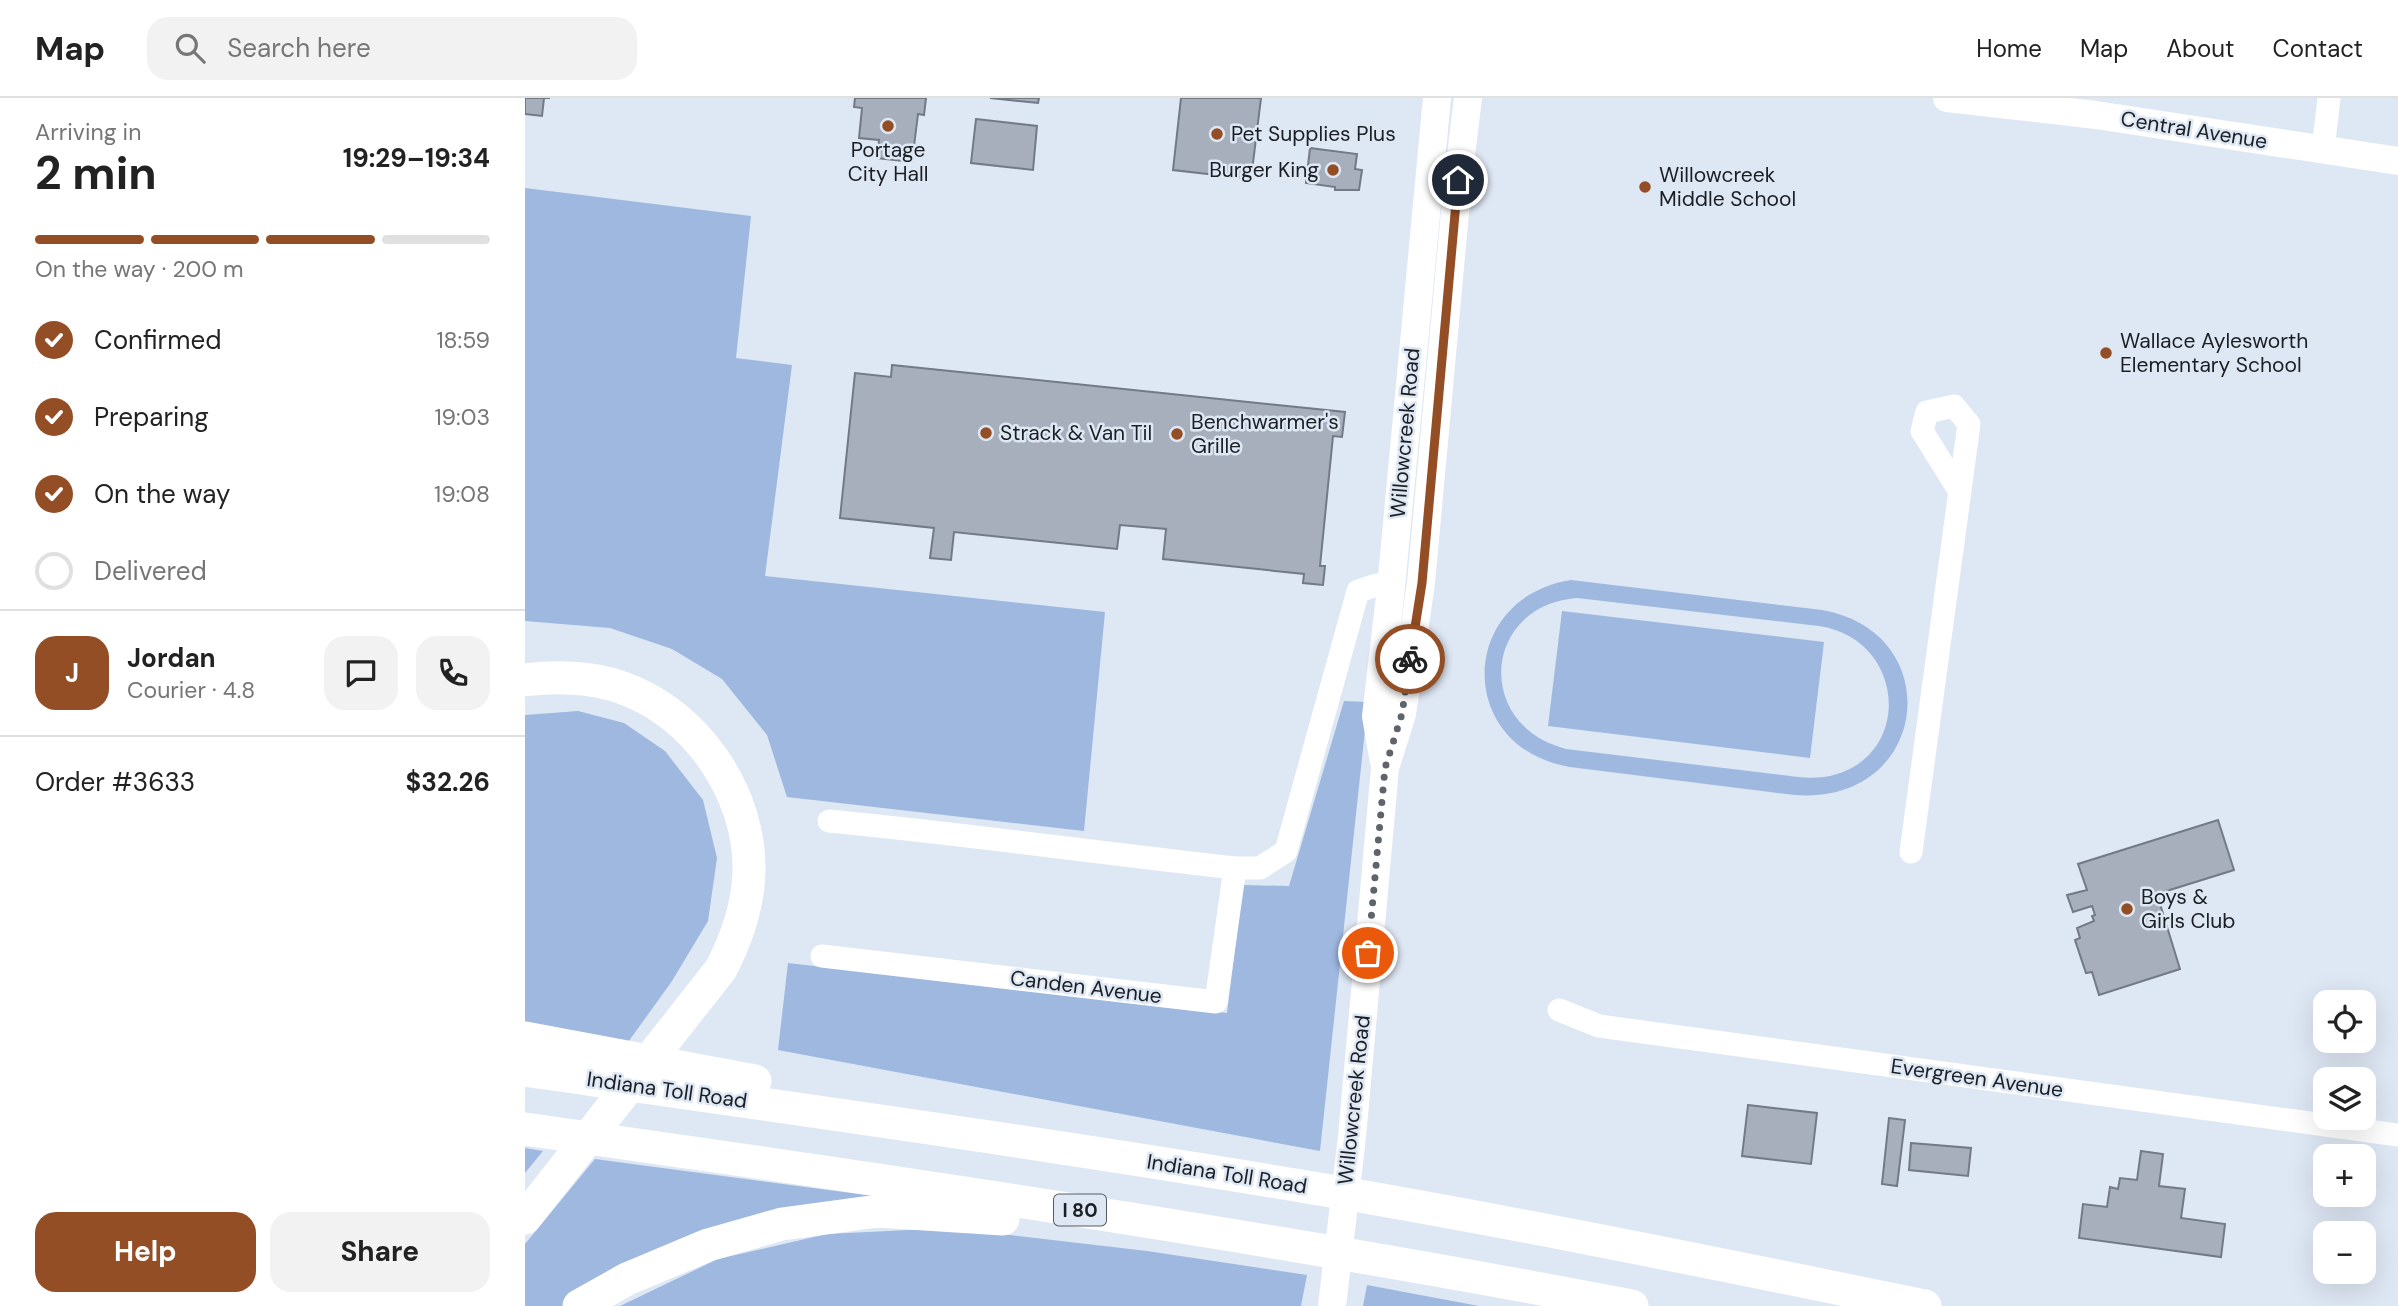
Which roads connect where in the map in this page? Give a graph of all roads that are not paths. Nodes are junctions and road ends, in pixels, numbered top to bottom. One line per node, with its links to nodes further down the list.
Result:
1 (1437, 98): 9 (main road, Willowcreek Road)
2 (1468, 98): 12 (main road, Willowcreek Road)
3 (1947, 98): 5 (main road, Central Avenue)
4 (2329, 98): 6 (street)
5 (2097, 106): 6 (main road, Central Avenue)
6 (2323, 150): 7 (main road, Central Avenue)
7 (2398, 161)
8 (1960, 492): 14 (street)
9 (1391, 587): 12 (main road, Willowcreek Road); 15 (street)
10 (525, 680): 18 (highway)
11 (525, 698): 18 (highway)
12 (1385, 768): 27 (main road, Willowcreek Road)
13 (829, 821): 15 (street)
14 (1911, 852)
15 (1235, 868): 16 (street, Canden Avenue)
16 (822, 956)
17 (1559, 1010): 22 (street, Evergreen Avenue)
18 (674, 1018): 24 (highway)
19 (525, 1038): 23 (highway)
20 (525, 1070): 23 (highway, Indiana Toll Road)
21 (525, 1129): 26 (highway, I 80)
22 (2398, 1135)
23 (1096, 1153): 30 (highway, Indiana Toll Road)
24 (539, 1185): 25 (highway)
25 (525, 1218)
26 (1178, 1225): 28 (highway); 29 (highway, I 80)
27 (1333, 1301)
28 (579, 1306)
29 (1632, 1306)
30 (1925, 1306)

